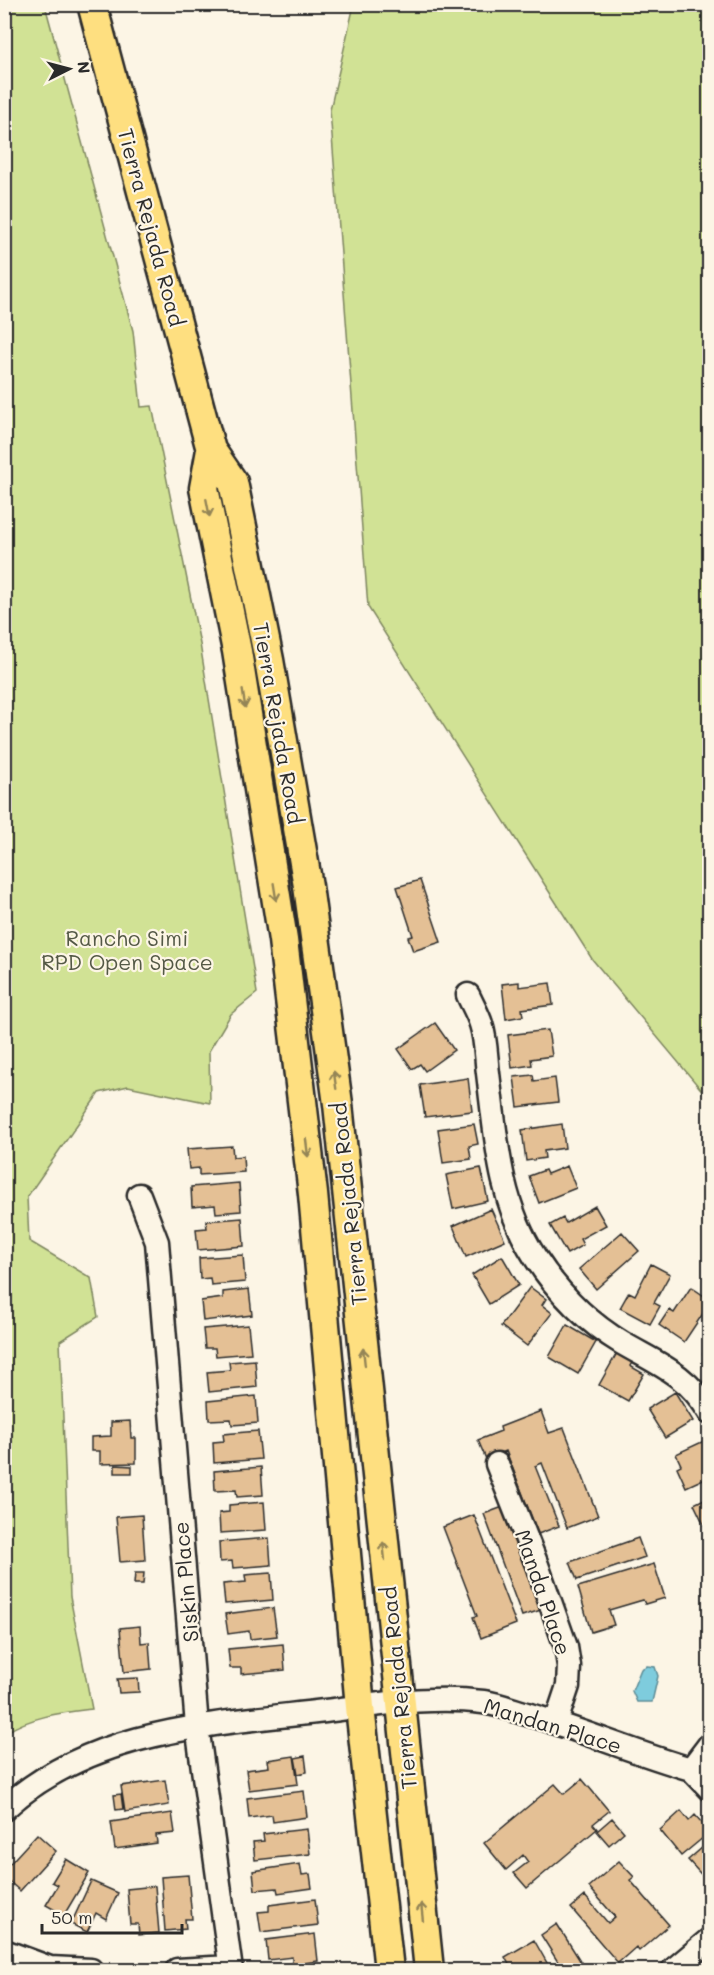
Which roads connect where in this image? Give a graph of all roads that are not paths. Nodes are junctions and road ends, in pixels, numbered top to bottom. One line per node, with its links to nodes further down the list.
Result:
1 (92, 4): 2 (main road, Tierra Rejada Road)
2 (211, 450): 7 (main road, Tierra Rejada Road, one-way to 2); 8 (main road, Tierra Rejada Road, one-way to 8)
3 (468, 994): 5 (street)
4 (139, 1196): 10 (street, Siskin Place)
5 (710, 1413)
6 (497, 1464): 9 (street, Manda Place)
7 (400, 1702): 8 (street, Mandan Place); 9 (street, Mandan Place); 21 (main road, Tierra Rejada Road, one-way to 7)
8 (360, 1707): 10 (street, Mandan Place); 20 (main road, Tierra Rejada Road)
9 (556, 1722): 12 (street, Mandan Place)
10 (197, 1726): 14 (street, Mandan Place); 17 (street, Siskin Place)
11 (710, 1744): 12 (street)
12 (691, 1769): 13 (street)
13 (710, 1790)
14 (4, 1809)
15 (710, 1939): 22 (street)
16 (4, 1951): 18 (street)
17 (230, 1969): 19 (street)
18 (91, 1971)
19 (177, 1971)
20 (388, 1971)
21 (429, 1971)
22 (673, 1971)

